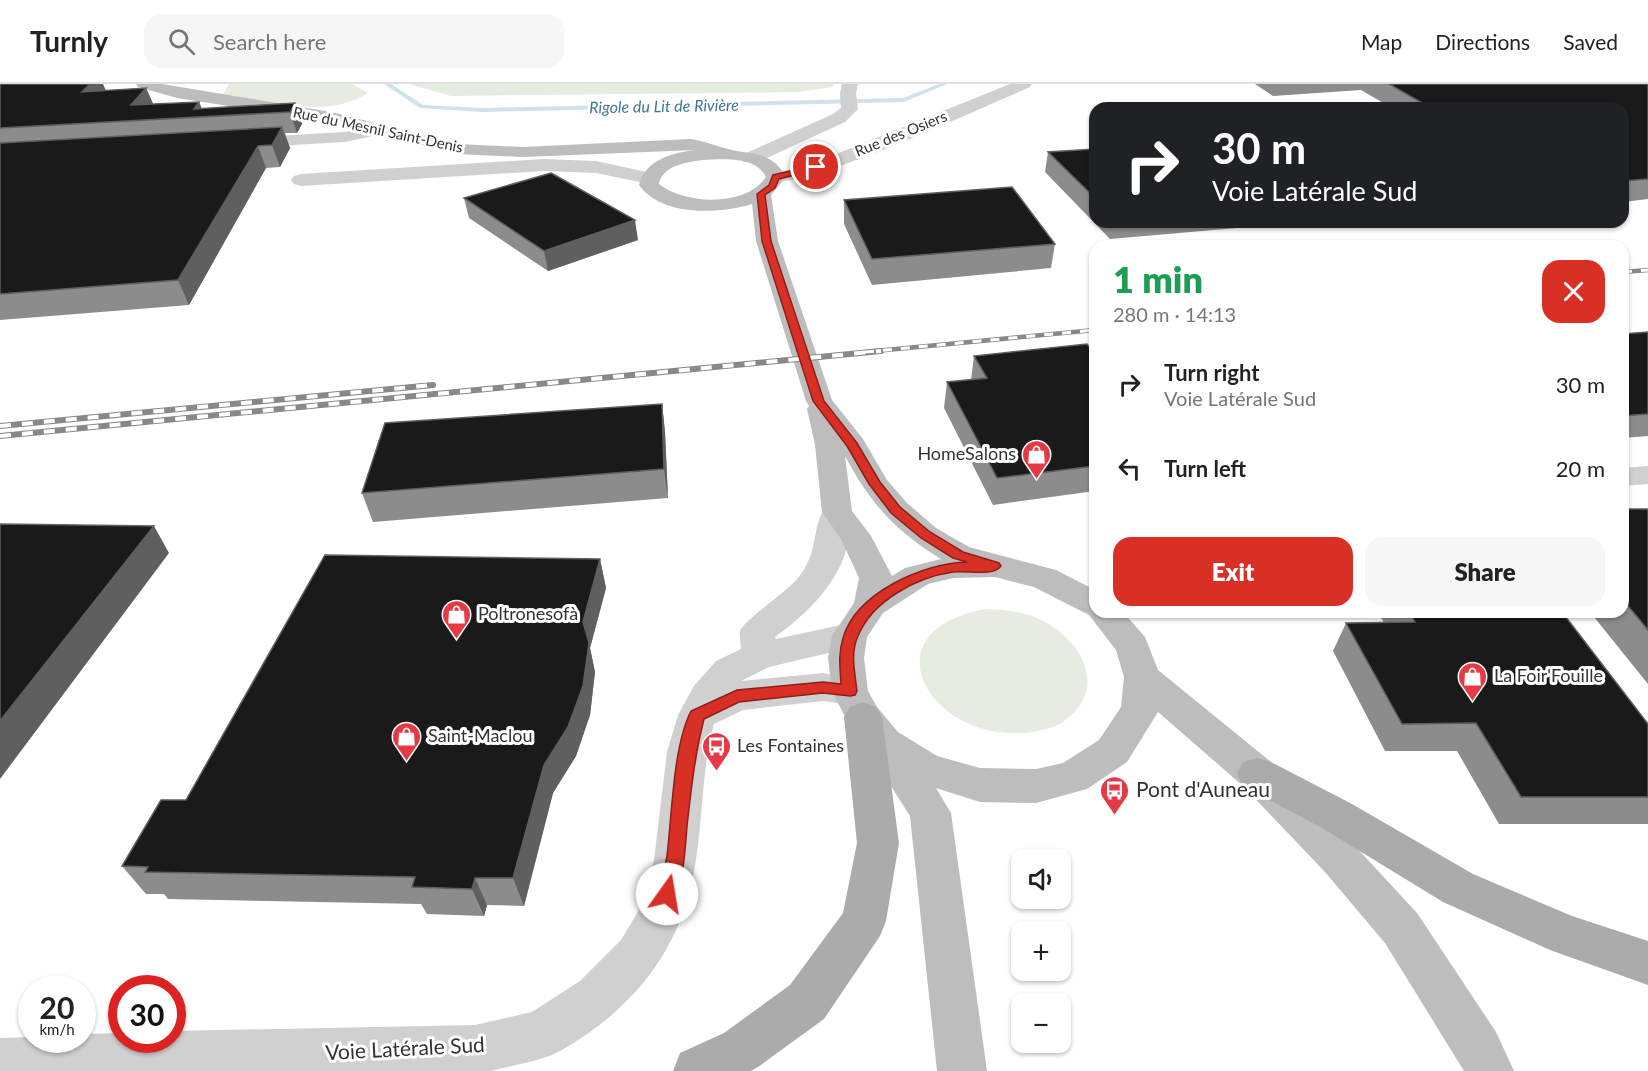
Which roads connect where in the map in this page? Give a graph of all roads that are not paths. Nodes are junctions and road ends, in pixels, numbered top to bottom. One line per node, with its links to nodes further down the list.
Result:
1 (144, 84): 4 (street, Rue du Mesnil Saint-Denis)
2 (1024, 84): 10 (street, Rue des Osiers)
3 (849, 95): 8 (street)
4 (381, 129): 5 (street); 6 (street, Rue du Mesnil Saint-Denis)
5 (226, 144)
6 (649, 146): 7 (street, Rue du Mesnil Saint-Denis); 9 (street)
7 (723, 154): 8 (street); 9 (street)
8 (751, 158): 10 (street)
9 (679, 159): 11 (street)
10 (776, 177): 13 (street)
11 (649, 178): 12 (street); 14 (street)
12 (301, 180)
13 (761, 194): 14 (street); 15 (street)
14 (692, 204): 15 (street)
15 (749, 232): 16 (street)
16 (819, 401): 19 (street); 20 (street)
17 (1648, 475): 18 (street)
18 (1629, 477)
19 (837, 512): 22 (street); 25 (street)
20 (995, 566): 21 (street); 22 (street)
21 (1089, 600)
22 (871, 605): 24 (street)
23 (1109, 618): 26 (street)
24 (850, 636): 25 (street, Voie Latérale Sud); 28 (street)
25 (760, 656): 27 (street, Voie Latérale Sud)
26 (1142, 677): 28 (street); 29 (street)
27 (697, 715): 28 (street); 31 (street, Voie Latérale Sud)
28 (865, 716): 32 (main road); 33 (street)
29 (1257, 774): 30 (main road); 34 (street)
30 (1648, 963)
31 (0, 1063)
32 (699, 1071)
33 (962, 1071)
34 (1490, 1071)

